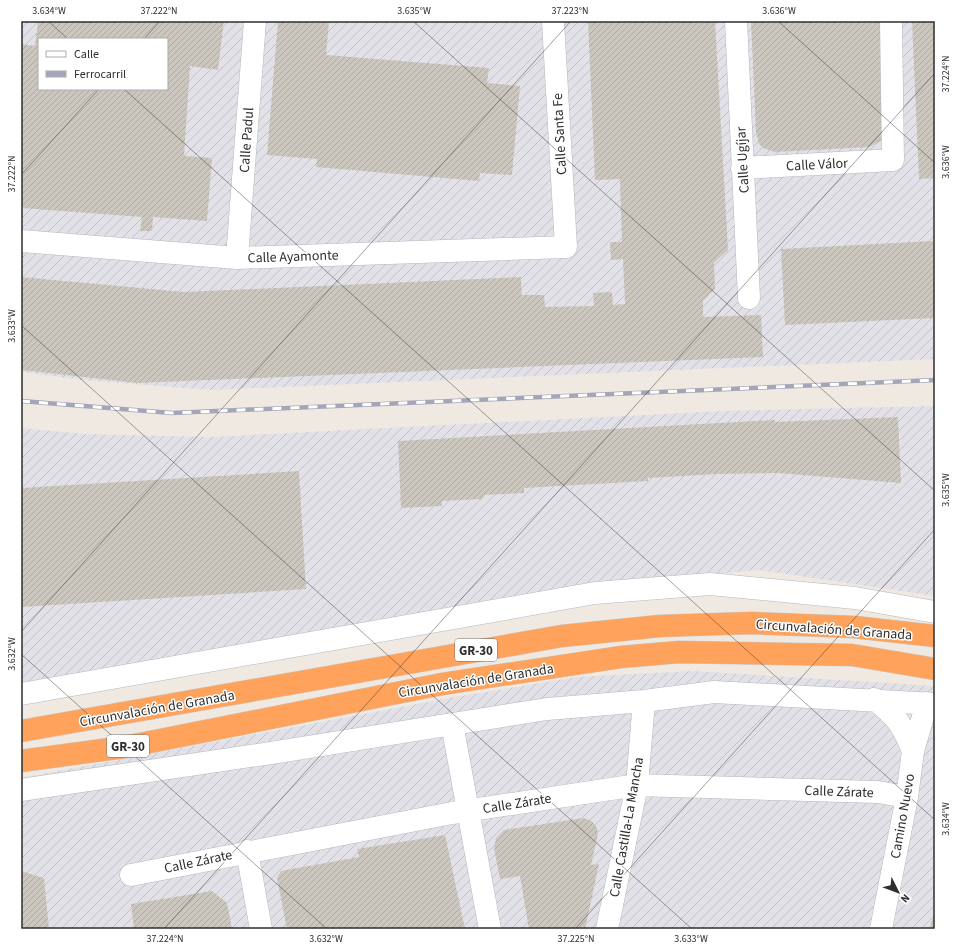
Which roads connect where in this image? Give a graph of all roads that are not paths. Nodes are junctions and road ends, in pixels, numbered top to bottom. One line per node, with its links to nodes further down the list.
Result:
1 (255, 21): 8 (street, Calle Padul)
2 (553, 21): 7 (street, Calle Santa Fe)
3 (736, 21): 5 (street, Calle Ugíjar)
4 (891, 21): 5 (street, Calle Válor)
5 (742, 168): 9 (street, Calle Ugíjar)
6 (21, 241): 8 (street, Calle Ayamonte)
7 (566, 247): 8 (street, Calle Ayamonte)
8 (237, 258)
9 (749, 298)
10 (935, 612): 13 (street)
11 (935, 636): 18 (highway, Circunvalación de Granada / GR-30)
12 (935, 669): 20 (highway, Circunvalación de Granada / GR-30)
13 (21, 694)
14 (874, 699): 15 (street); 16 (street); 19 (street)
15 (644, 700): 17 (street); 21 (street, Calle Castilla-La Mancha)
16 (931, 703): 19 (street, Camino Nuevo)
17 (452, 724): 22 (street); 24 (street)
18 (21, 731)
19 (913, 751): 23 (street, Camino Nuevo)
20 (21, 761)
21 (637, 785): 23 (street, Calle Zárate); 24 (street, Calle Zárate); 29 (street, Calle Castilla-La Mancha)
22 (21, 790)
23 (907, 797): 30 (street, Camino Nuevo)
24 (467, 811): 25 (street, Calle Zárate); 28 (street)
25 (247, 851): 26 (street, Calle Zárate); 27 (street)
26 (131, 875)
27 (261, 929)
28 (490, 929)
29 (608, 929)
30 (881, 929)

